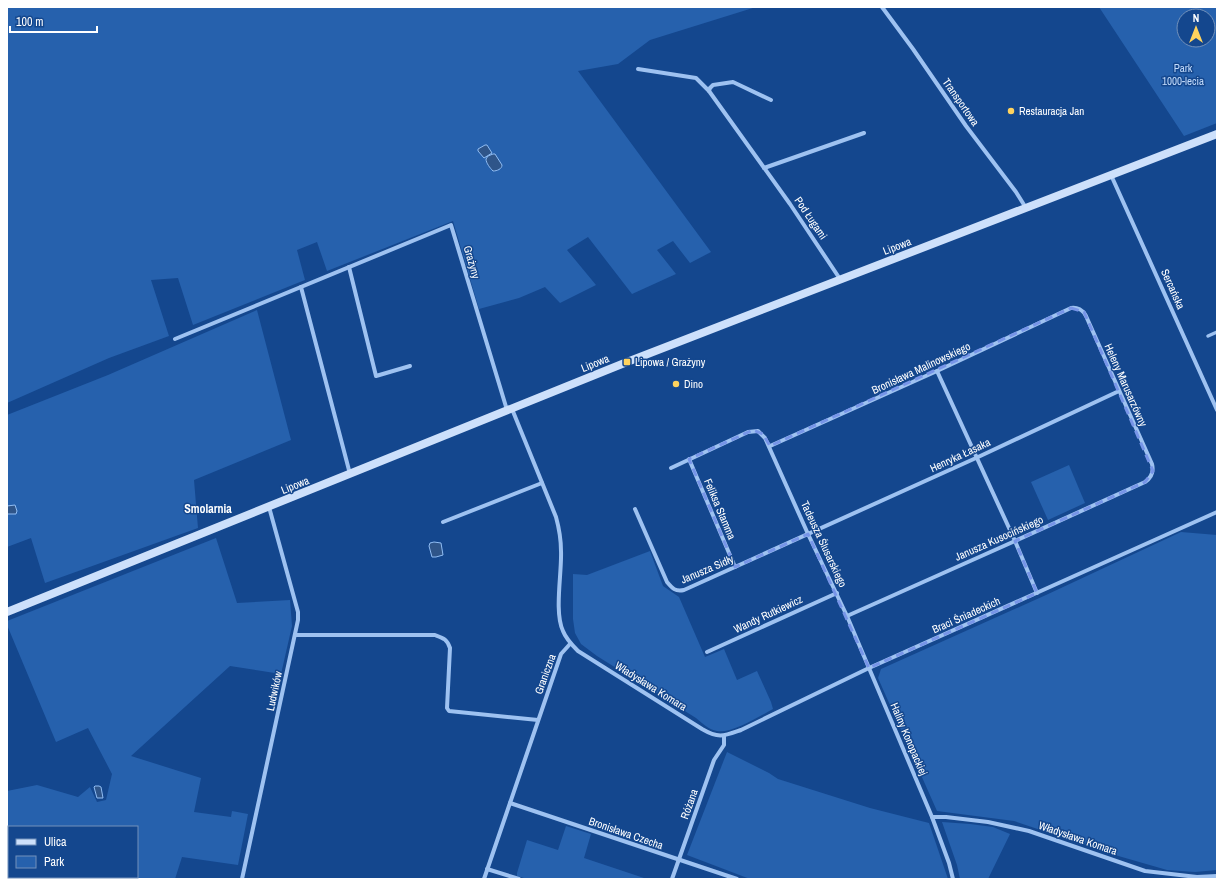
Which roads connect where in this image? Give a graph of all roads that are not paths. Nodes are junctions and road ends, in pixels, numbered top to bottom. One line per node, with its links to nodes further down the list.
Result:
1 (882, 7): 9 (street, Transportowa)
2 (638, 69): 3 (street, Pod Ługami)
3 (708, 91): 4 (street); 7 (street, Pod Ługami)
4 (771, 100)
5 (864, 133): 7 (street)
6 (1217, 134): 8 (main road, Lipowa)
7 (764, 168): 11 (street, Pod Ługami)
8 (1112, 175): 9 (main road, Lipowa); 21 (street, Sercańska)
9 (1026, 208): 11 (main road, Lipowa)
10 (349, 267): 12 (street, Grażyny); 17 (street); 20 (street, Grażyny)
11 (840, 280): 20 (main road, Lipowa)
12 (301, 287): 16 (street, Grażyny); 27 (street)
13 (1079, 309): 18 (street, Bronisława Malinowskiego); 19 (street, Heleny Marusarzówny)
14 (1217, 332): 15 (street)
15 (1208, 336)
16 (175, 340)
17 (410, 366)
18 (937, 371): 22 (street, Bronisława Malinowskiego); 23 (street)
19 (1119, 391): 23 (street, Henryka Łasaka); 26 (street, Heleny Marusarzówny)
20 (510, 409): 27 (main road, Lipowa); 28 (street)
21 (1217, 410)
22 (770, 446): 24 (street, Tadeusza Ślusarskiego); 33 (street, Tadeusza Ślusarskiego)
23 (976, 458): 33 (street, Henryka Łasaka); 34 (street)
24 (689, 460): 25 (street); 35 (street, Feliksa Stamma)
25 (671, 468)
26 (1153, 471): 34 (street, Janusza Kusocińskiego)
27 (350, 474): 29 (main road, Lipowa)
28 (542, 483): 32 (street); 41 (street)
29 (269, 507): 38 (main road, Lipowa); 40 (street, Ludwików)
30 (635, 508): 35 (street, Janusza Sidły)
31 (1217, 512): 37 (street, Braci Śniadeckich)
32 (442, 522)
33 (808, 534): 35 (street, Janusza Sidły); 36 (street, Tadeusza Ślusarskiego)
34 (1014, 541): 37 (street); 39 (street, Janusza Kusocińskiego)
35 (735, 567)
36 (837, 593): 39 (street, Tadeusza Ślusarskiego); 42 (street, Wandy Rutkiewicz)
37 (1037, 593): 43 (street, Braci Śniadeckich)
38 (7, 612)
39 (847, 616): 43 (street, Tadeusza Ślusarskiego)
40 (295, 635): 44 (street); 51 (street, Ludwików)
41 (570, 644): 44 (street, Graniczna); 45 (street, Władysława Komara)
42 (707, 652)
43 (869, 668): 45 (street, Braci Śniadeckich); 47 (street, Haliny Konopackiej)
44 (538, 720): 46 (street, Graniczna)
45 (724, 736): 48 (street, Różana)
46 (510, 803): 48 (street, Bronisława Czecha); 49 (street, Graniczna)
47 (932, 817): 50 (street, Władysława Komara); 56 (street, Haliny Konopackiej)
48 (678, 860): 54 (street, Różana); 55 (street, Bronisława Czecha)
49 (487, 869): 52 (street, Graniczna); 53 (street)
50 (1217, 876)
51 (242, 879)
52 (484, 879)
53 (519, 879)
54 (672, 879)
55 (737, 879)
56 (953, 879)

